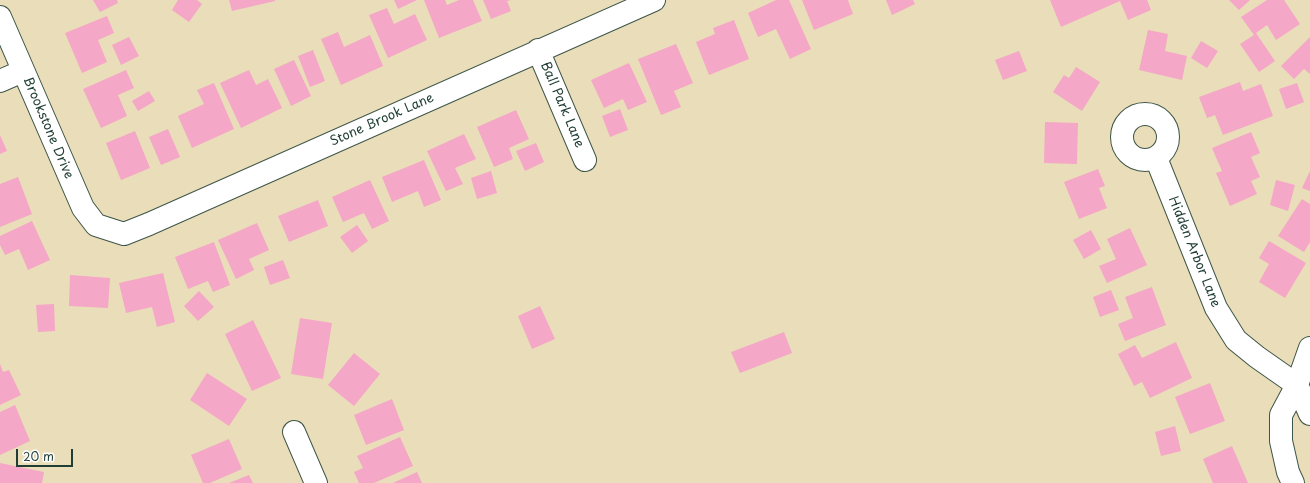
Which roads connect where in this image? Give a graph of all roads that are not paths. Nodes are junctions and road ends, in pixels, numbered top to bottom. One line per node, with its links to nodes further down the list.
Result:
1 (654, 0): 3 (street, Stone Brook Lane)
2 (0, 17): 4 (street, Brookstone Drive)
3 (538, 50): 7 (street, Ball Park Lane); 8 (street, Stone Brook Lane)
4 (23, 71): 5 (street); 8 (street, Brookstone Drive)
5 (0, 81)
6 (1156, 158): 10 (street, Hidden Arbor Lane)
7 (585, 160)
8 (109, 229)
9 (1310, 348): 10 (street)
10 (1297, 385): 11 (street); 14 (street)
11 (1310, 414)
12 (294, 432): 13 (street)
13 (316, 483)
14 (1293, 483)

